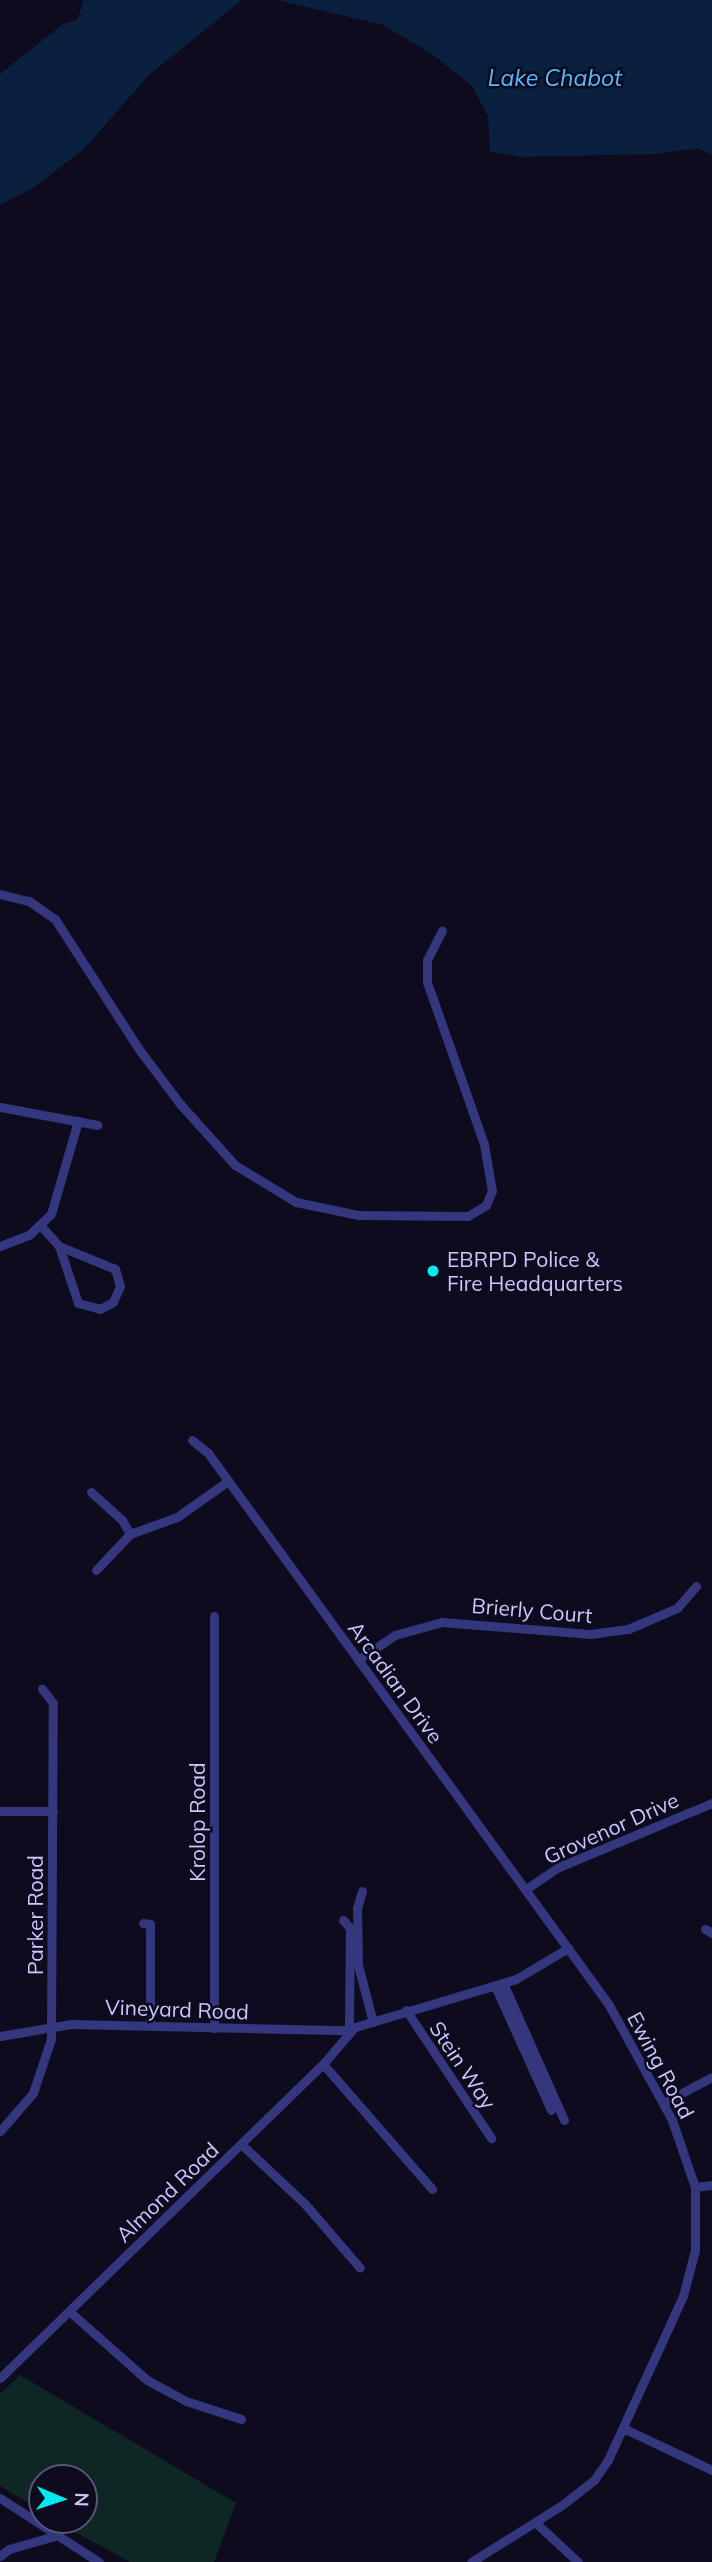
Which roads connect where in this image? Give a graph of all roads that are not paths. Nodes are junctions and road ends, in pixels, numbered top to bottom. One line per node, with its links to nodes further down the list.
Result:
1 (0, 894): 2 (street)
2 (442, 930)
3 (0, 1107): 4 (street)
4 (78, 1121): 5 (street); 6 (street)
5 (97, 1125)
6 (41, 1226): 7 (street); 8 (street)
7 (0, 1246)
8 (59, 1246): 8 (street)
9 (192, 1440): 10 (street, Arcadian Drive)
10 (228, 1481): 12 (street); 16 (street, Arcadian Drive)
11 (91, 1492): 12 (street)
12 (130, 1534): 13 (street)
13 (96, 1570)
14 (696, 1586): 16 (street, Brierly Court)
15 (214, 1616): 31 (street, Krolop Road)
16 (358, 1660): 21 (street, Arcadian Drive)
17 (42, 1689): 20 (street, Parker Road)
18 (712, 1803): 21 (street, Grovenor Drive)
19 (0, 1811): 20 (street)
20 (53, 1811): 29 (street, Parker Road)
21 (526, 1889): 25 (street, Arcadian Drive)
22 (362, 1891): 28 (street)
23 (343, 1920): 32 (street)
24 (143, 1923): 30 (street)
25 (568, 1948): 26 (street); 36 (street, Ewing Road)
26 (499, 1985): 27 (street); 37 (street); 38 (street)
27 (406, 2010): 28 (street); 40 (street, Stein Way)
28 (373, 2022): 32 (street)
29 (52, 2025): 30 (street, Vineyard Road); 33 (street, Vineyard Road); 39 (street, Parker Road)
30 (150, 2026): 31 (street, Vineyard Road)
31 (214, 2028): 32 (street, Vineyard Road)
32 (352, 2029): 34 (street, Almond Road)
33 (0, 2036)
34 (323, 2064): 41 (street, Almond Road); 44 (street)
35 (712, 2077): 36 (street)
36 (663, 2103): 43 (street, Ewing Road)
37 (551, 2110)
38 (565, 2120)
39 (0, 2131)
40 (491, 2138)
41 (241, 2144): 45 (street); 46 (street, Almond Road)
42 (712, 2185): 43 (street)
43 (695, 2187): 49 (street, Ewing Road)
44 (432, 2189)
45 (360, 2268)
46 (69, 2311): 47 (street, Almond Road); 48 (street)
47 (0, 2378)
48 (242, 2419)
49 (623, 2428): 50 (street); 52 (street, Ewing Road)
50 (712, 2470)
51 (0, 2498): 53 (street)
52 (536, 2523): 56 (street, Ewing Road); 57 (street)
53 (58, 2535): 54 (street); 55 (street)
54 (0, 2556)
55 (100, 2562)
56 (471, 2562)
57 (578, 2562)

